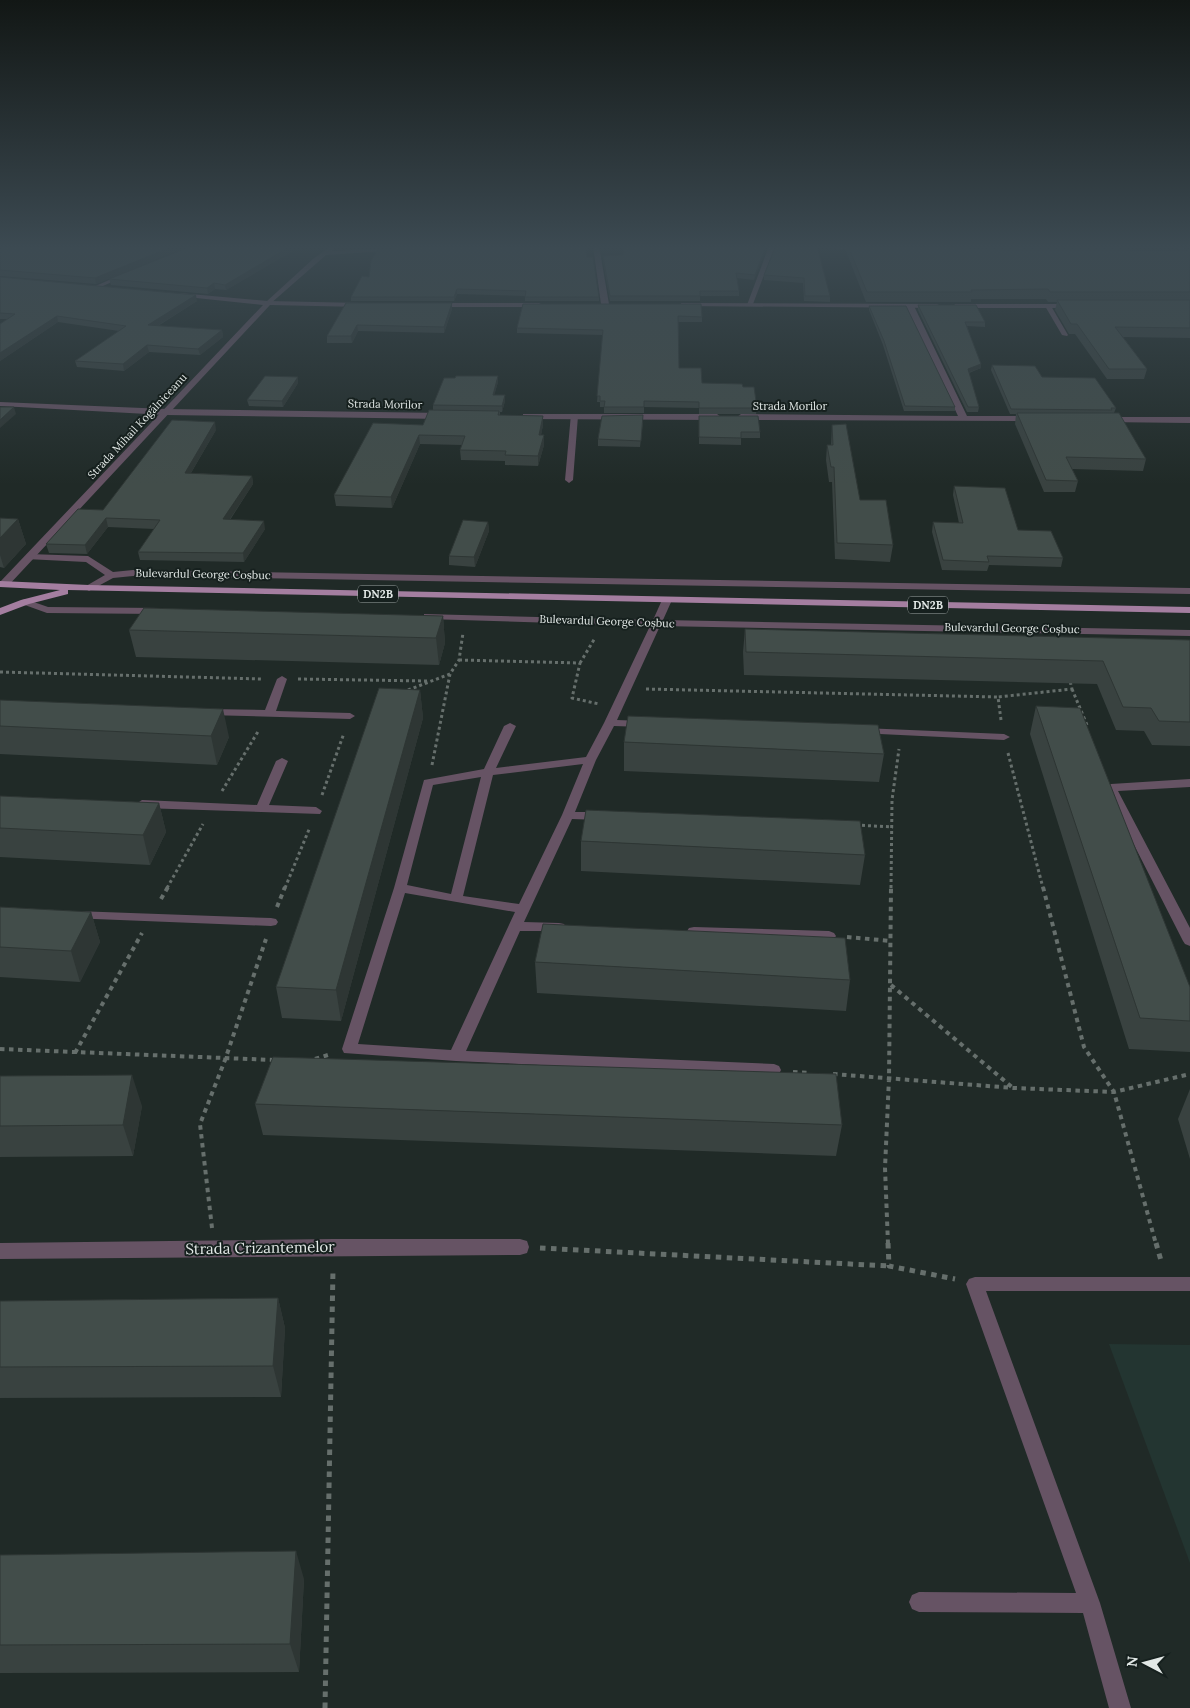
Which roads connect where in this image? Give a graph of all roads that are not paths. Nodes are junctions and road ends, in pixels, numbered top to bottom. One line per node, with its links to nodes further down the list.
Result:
1 (247, 326): 6 (street, Strada Mihail Kogălniceanu)
2 (919, 326): 10 (street)
3 (1060, 326): 4 (lane)
4 (1065, 335)
5 (0, 404): 6 (street, Strada Morilor)
6 (166, 412): 7 (street, Strada Morilor); 15 (street, Strada Mihail Kogălniceanu)
7 (451, 416)
8 (517, 416): 9 (street, Strada Morilor)
9 (574, 416): 10 (street, Strada Morilor); 14 (lane)
10 (964, 419): 11 (street, Strada Morilor)
11 (1043, 419)
12 (1092, 420): 13 (street)
13 (1190, 420)
14 (569, 480)
15 (29, 557): 16 (lane); 17 (street, Strada Mihail Kogălniceanu)
16 (111, 575): 18 (lane, Bulevardul George Coșbuc); 19 (lane, Bulevardul George Coșbuc)
17 (2, 584): 18 (main road, Bulevardul George Coșbuc / DN2B)
18 (89, 588): 20 (main road, Bulevardul George Coșbuc / DN2B); 21 (main road)
19 (1190, 591)
20 (666, 600): 22 (main road, Bulevardul George Coșbuc / DN2B); 26 (lane)
21 (25, 602): 23 (main road); 24 (lane)
22 (1190, 610)
23 (0, 612)
24 (167, 612)
25 (416, 616): 26 (lane, Bulevardul George Coșbuc)
26 (656, 623): 27 (lane, Bulevardul George Coșbuc); 32 (lane)
27 (1190, 633)
28 (282, 679): 30 (lane)
29 (200, 712): 30 (lane)
30 (269, 714): 31 (lane)
31 (350, 716)
32 (610, 723): 33 (lane); 37 (lane)
33 (659, 724)
34 (510, 726): 39 (lane)
35 (852, 731): 36 (lane)
36 (1004, 737)
37 (590, 760): 39 (lane); 44 (lane)
38 (282, 761): 42 (lane)
39 (488, 772): 46 (lane); 47 (lane)
40 (1190, 783): 50 (lane)
41 (125, 804): 42 (lane)
42 (261, 809): 43 (lane)
43 (316, 811)
44 (568, 815): 45 (lane); 48 (lane)
45 (616, 816)
46 (400, 888): 47 (lane); 57 (lane)
47 (456, 899): 48 (lane)
48 (523, 909): 52 (lane)
49 (61, 914): 51 (lane)
50 (1184, 914): 56 (lane)
51 (271, 922)
52 (517, 926): 53 (lane); 57 (lane)
53 (575, 928)
54 (682, 931): 55 (lane)
55 (829, 936)
56 (1190, 941)
57 (456, 1056): 58 (lane)
58 (774, 1070)
59 (520, 1247): 60 (street, Strada Crizantemelor)
60 (0, 1251)
61 (1190, 1284): 63 (lane)
62 (919, 1602): 63 (lane)
63 (1090, 1604): 64 (lane)
64 (1120, 1708)

